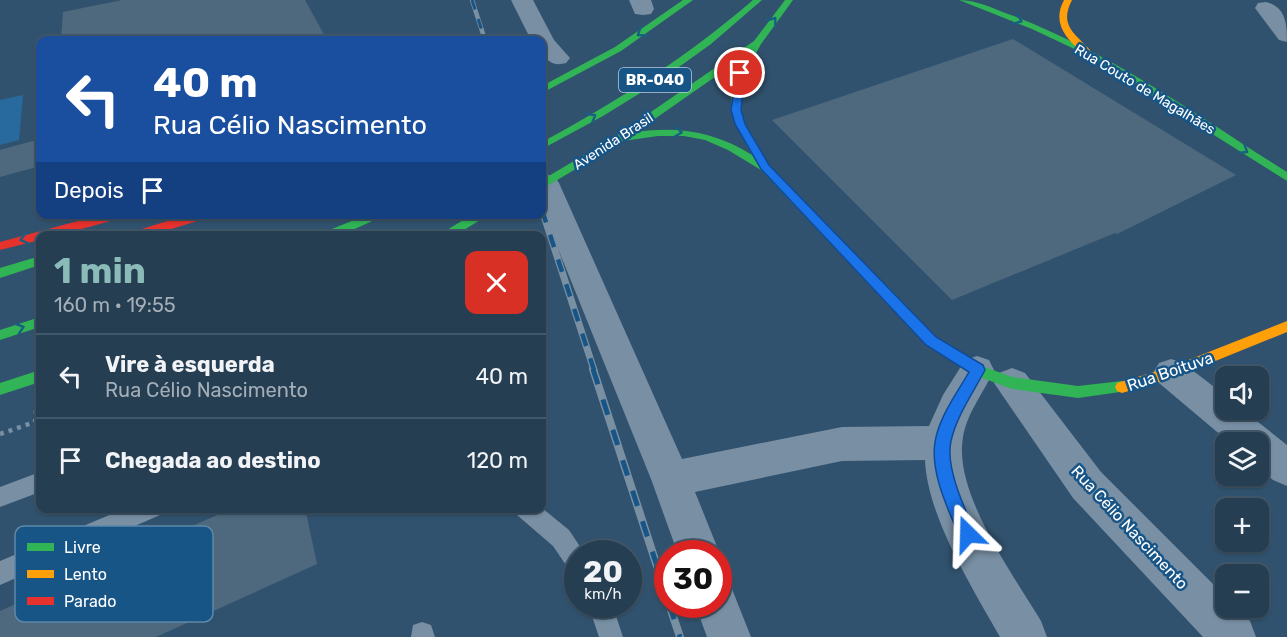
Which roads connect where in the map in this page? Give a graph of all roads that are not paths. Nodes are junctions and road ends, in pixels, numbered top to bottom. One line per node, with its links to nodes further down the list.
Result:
1 (522, 0): 9 (street)
2 (689, 0): 14 (main road, BR-040, one-way to 14)
3 (758, 0): 16 (main road, Avenida Brasil / BR-040, one-way to 3)
4 (789, 0): 10 (main road, Avenida Brasil, one-way to 4)
5 (963, 0): 12 (main road, Rua Couto de Magalhães, one-way to 12)
6 (1068, 0): 12 (main road)
7 (1266, 8): 8 (street)
8 (1287, 35)
9 (540, 36)
10 (757, 43): 15 (main road, Avenida Brasil); 17 (main road, Rua Célio Nascimento)
11 (546, 46): 13 (street)
12 (1088, 52): 18 (main road, Rua Couto de Magalhães, one-way to 18)
13 (555, 60)
14 (546, 88)
15 (620, 138): 17 (main road, one-way to 17); 20 (main road, Avenida Brasil)
16 (546, 144)
17 (765, 167): 39 (main road, Rua Célio Nascimento)
18 (1271, 167): 19 (main road, Rua Couto de Magalhães); 21 (main road)
19 (1287, 177)
20 (546, 182)
21 (1287, 184)
22 (546, 191): 46 (street)
23 (102, 219): 27 (main road, one-way to 27)
24 (189, 219): 28 (main road)
25 (369, 219): 29 (main road)
26 (475, 219): 30 (main road)
27 (57, 231)
28 (150, 231)
29 (339, 231)
30 (452, 231)
31 (36, 236): 32 (main road, one-way to 32)
32 (0, 246)
33 (36, 262): 34 (main road)
34 (0, 273)
35 (36, 323): 37 (main road, one-way to 35)
36 (1287, 326): 38 (main road, Rua Boituva)
37 (0, 335)
38 (1171, 373): 39 (main road, Rua Boituva); 42 (street)
39 (995, 376): 43 (street); 61 (street, Rua Célio Nascimento)
40 (36, 377): 41 (main road)
41 (0, 389)
42 (1242, 432)
43 (943, 443): 46 (street); 60 (street)
44 (1269, 454): 45 (street)
45 (1287, 468)
46 (671, 479): 52 (street)
47 (36, 484): 48 (lane)
48 (0, 497)
49 (140, 513): 51 (lane)
50 (531, 513): 53 (lane)
51 (110, 526)
52 (694, 540)
53 (564, 542)
54 (15, 567): 55 (lane)
55 (0, 573)
56 (605, 618): 58 (lane)
57 (722, 618): 59 (street)
58 (611, 637)
59 (729, 637)
60 (1025, 637)
61 (1234, 637)

